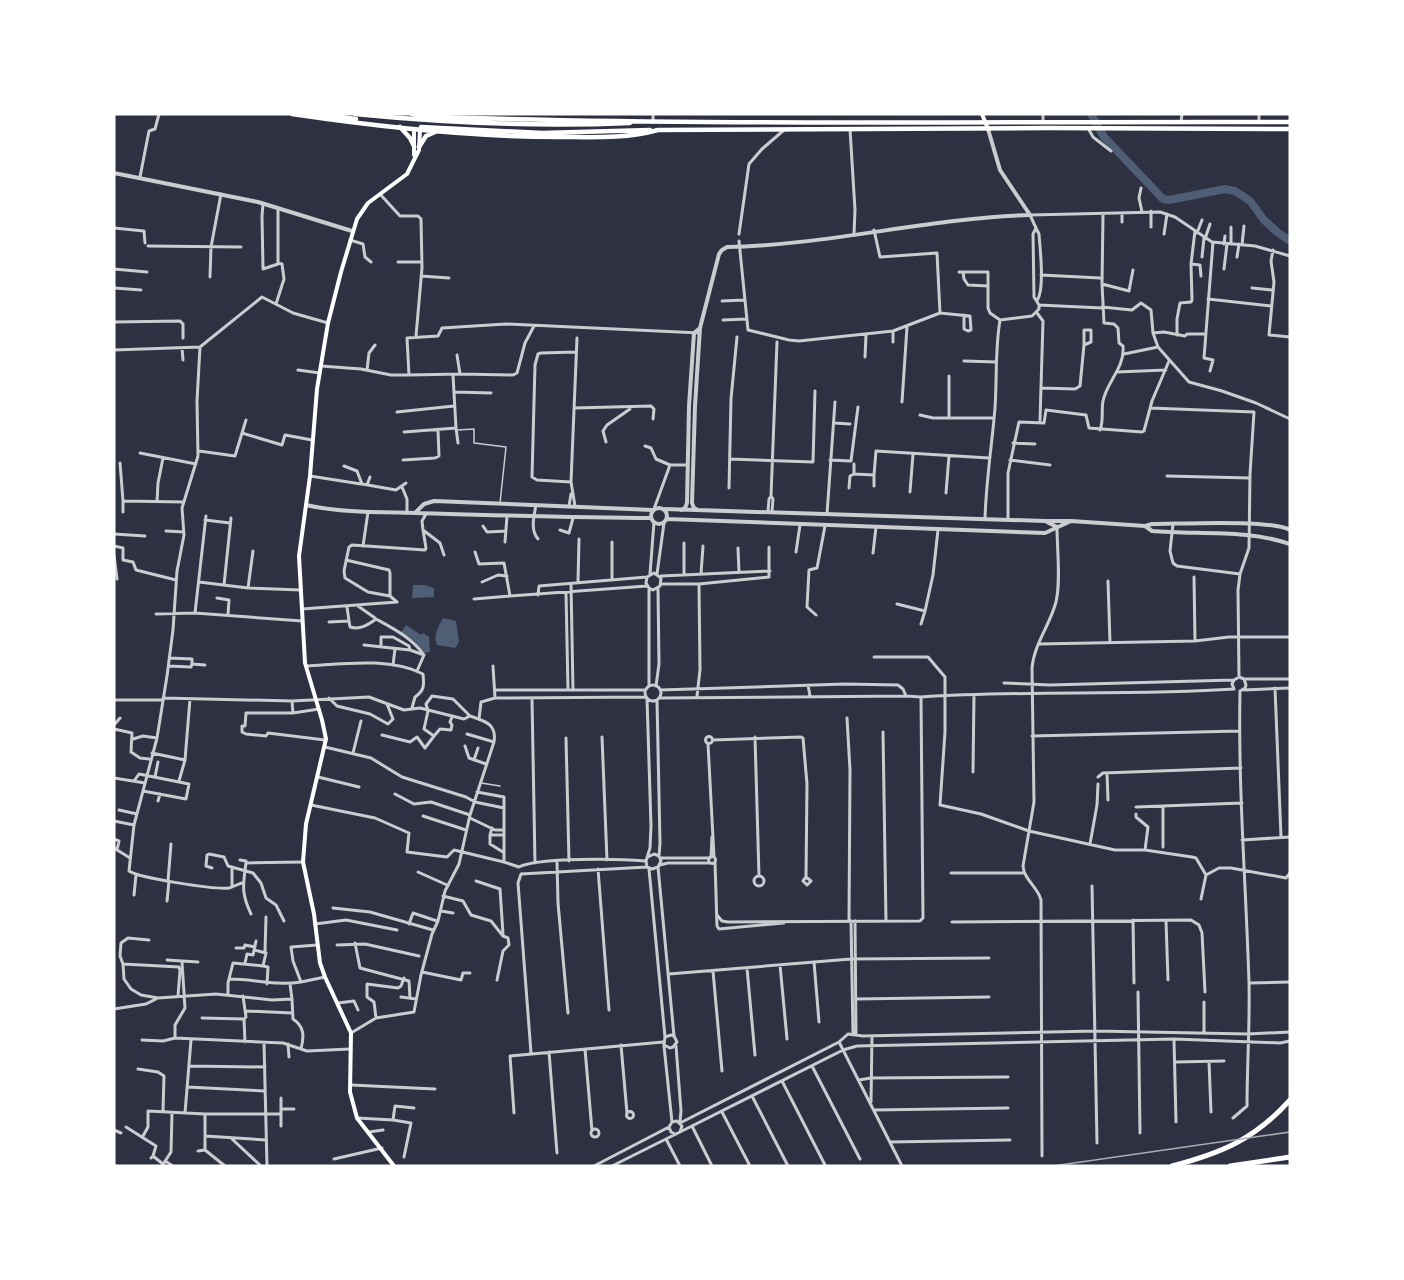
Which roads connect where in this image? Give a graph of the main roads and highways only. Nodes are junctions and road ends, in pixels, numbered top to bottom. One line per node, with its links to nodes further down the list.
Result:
1 (292, 114): 9 (highway)
2 (319, 114): 18 (highway)
3 (340, 114): 9 (highway)
4 (355, 114): 10 (highway)
5 (412, 114): 7 (highway)
6 (982, 114): 13 (main road)
7 (435, 115): 8 (highway)
8 (483, 118): 10 (highway); 20 (highway)
9 (331, 120): 14 (highway)
10 (653, 122): 13 (highway)
11 (1207, 122): 12 (highway); 13 (highway); 16 (highway)
12 (1290, 122)
13 (987, 126): 16 (highway); 18 (highway)
14 (399, 127): 15 (highway); 21 (highway)
15 (417, 129): 19 (highway); 21 (main road)
16 (1206, 129): 17 (highway)
17 (1290, 129)
18 (658, 130): 20 (highway)
19 (437, 132): 20 (highway); 21 (highway)
20 (483, 136)
21 (417, 147): 24 (main road)
22 (1290, 1100): 25 (highway)
23 (1290, 1157): 26 (highway)
24 (394, 1166)
25 (1172, 1166)
26 (1230, 1166)

